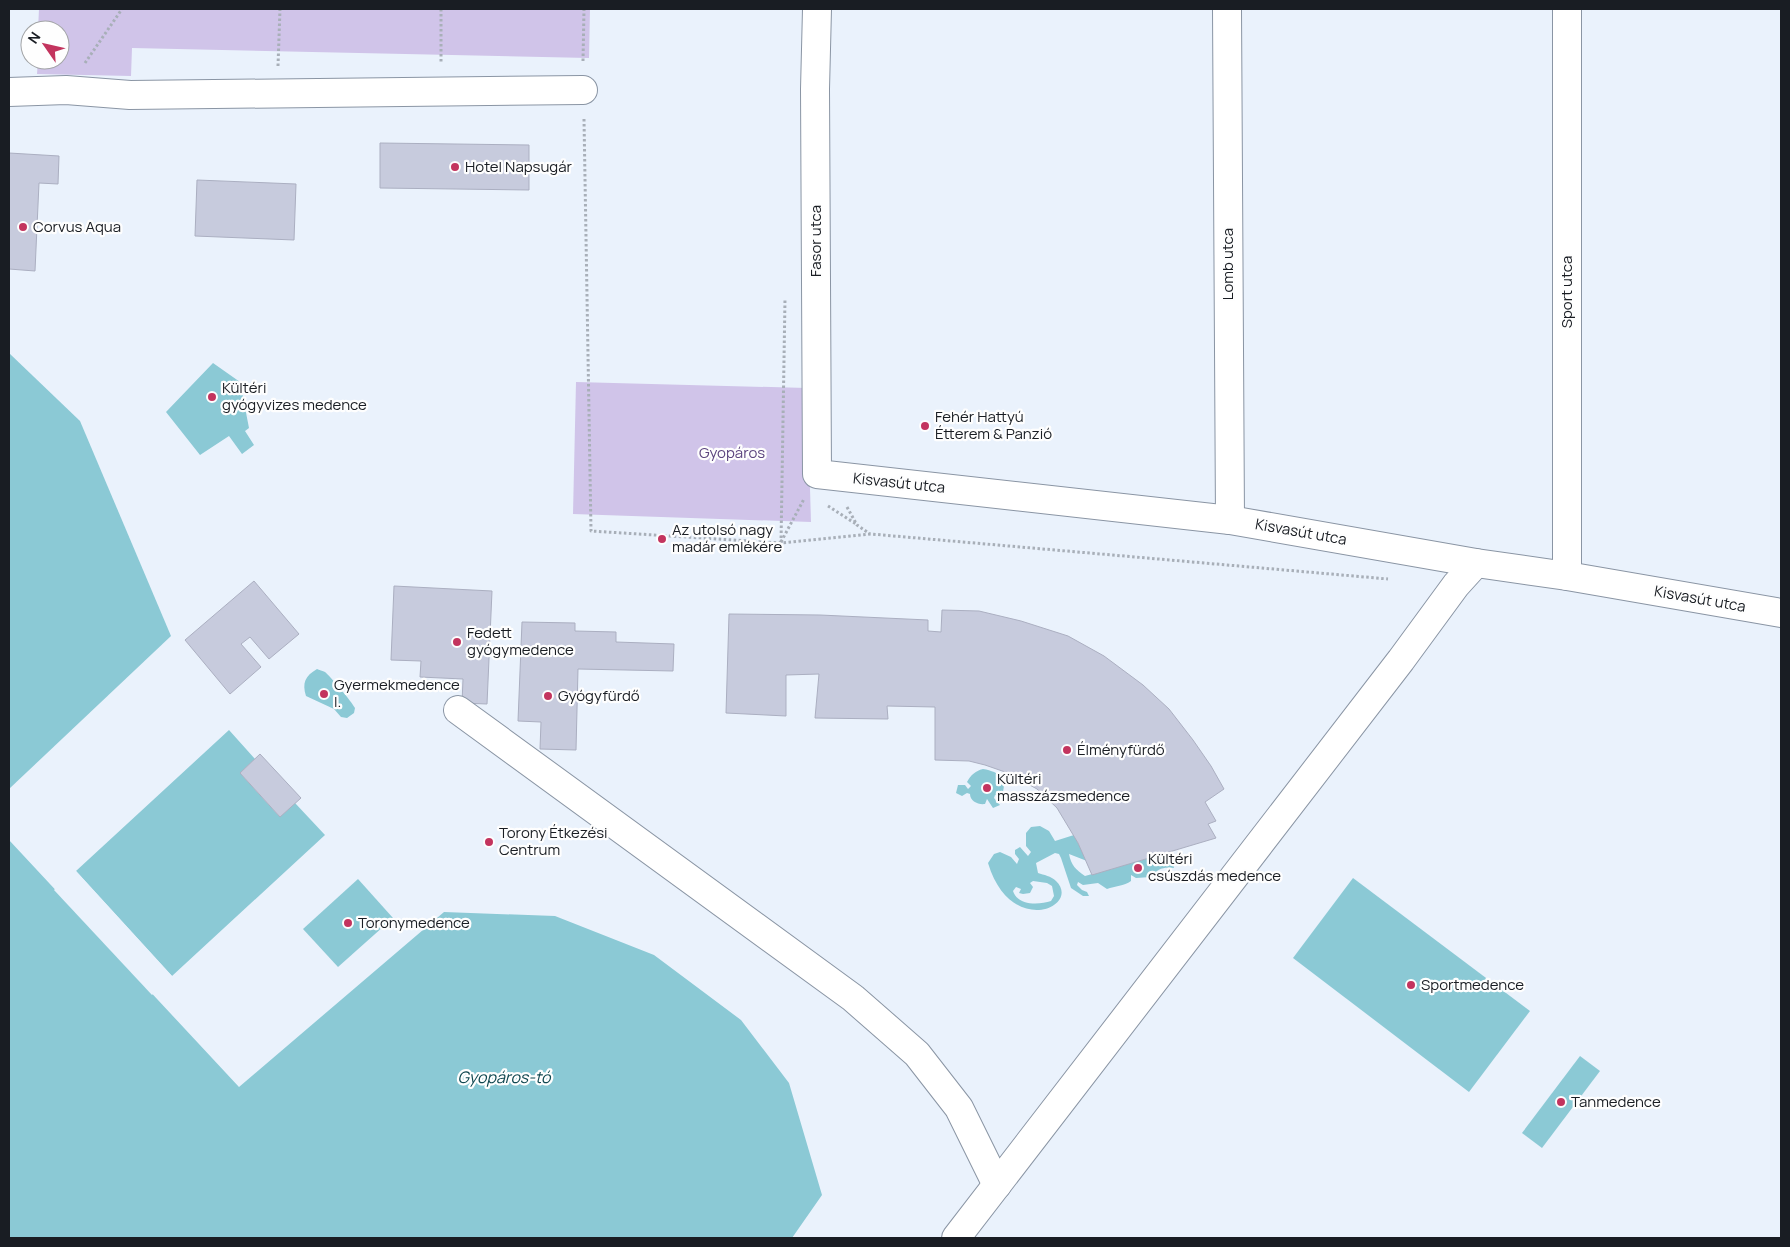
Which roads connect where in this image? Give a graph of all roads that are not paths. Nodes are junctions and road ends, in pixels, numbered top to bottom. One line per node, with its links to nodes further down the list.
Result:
1 (817, 9): 6 (street, Fasor utca)
2 (1226, 9): 7 (street, Lomb utca)
3 (1567, 9): 9 (street, Sport utca)
4 (583, 90): 5 (street)
5 (9, 92)
6 (817, 474): 7 (street, Kisvasút utca)
7 (1230, 520): 8 (street, Kisvasút utca)
8 (1476, 563): 9 (street, Kisvasút utca); 12 (street)
9 (1567, 576): 10 (street, Kisvasút utca)
10 (1781, 613)
11 (458, 710): 12 (street)
12 (997, 1185): 13 (street)
13 (956, 1238)

